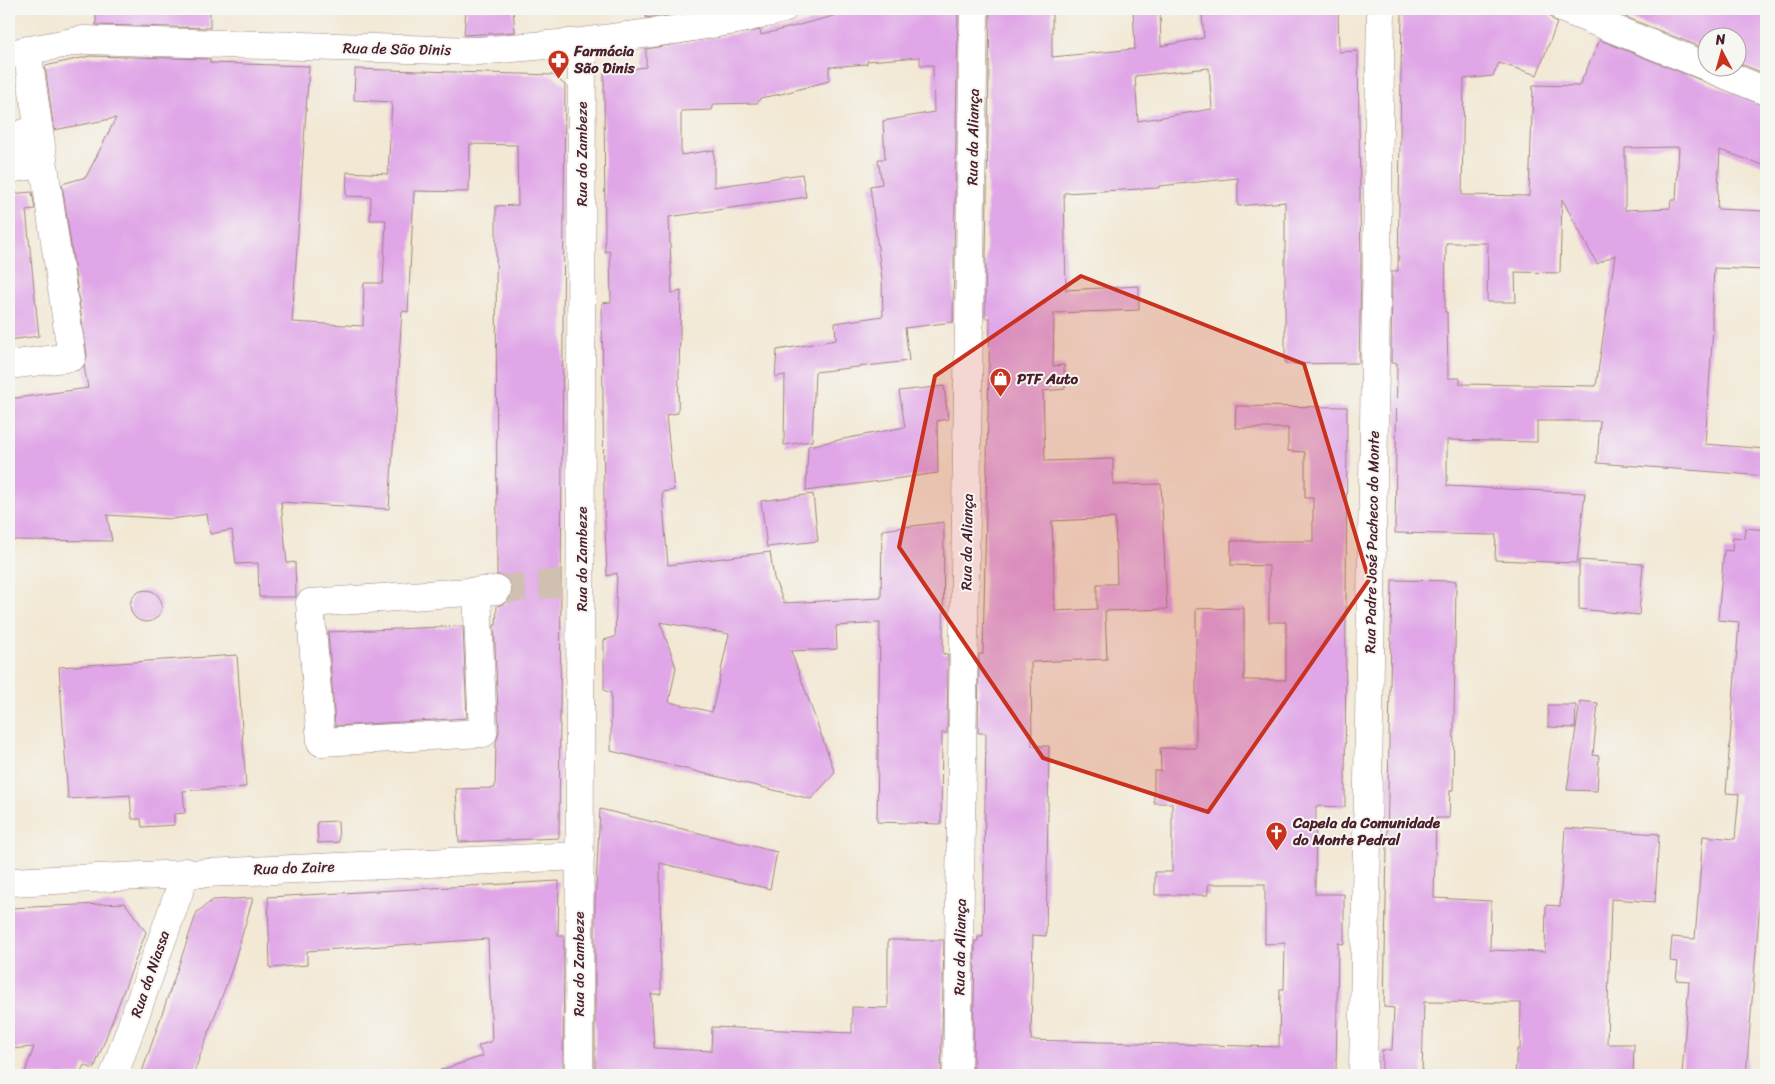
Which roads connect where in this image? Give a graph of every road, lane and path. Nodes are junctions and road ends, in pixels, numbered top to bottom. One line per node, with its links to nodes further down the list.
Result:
1 (783, 9): 5 (street, Rua de São Dinis)
2 (974, 9): 18 (street, Rua da Aliança)
3 (1381, 9): 19 (street, Rua Padre José Pacheco do Monte)
4 (1564, 9): 7 (street)
5 (582, 42): 6 (street, Rua de São Dinis); 13 (street, Rua do Zambeze)
6 (16, 52): 10 (street); 11 (street)
7 (1698, 63)
8 (1735, 78): 9 (street)
9 (1766, 91)
10 (9, 169)
11 (9, 365)
12 (487, 591): 12 (street)
13 (580, 856): 14 (street, Rua do Zaire); 17 (street, Rua do Zambeze)
14 (186, 872): 15 (street, Rua do Zaire); 16 (street, Rua do Niassa)
15 (9, 882)
16 (114, 1075)
17 (578, 1075)
18 (957, 1075)
19 (1363, 1075)

